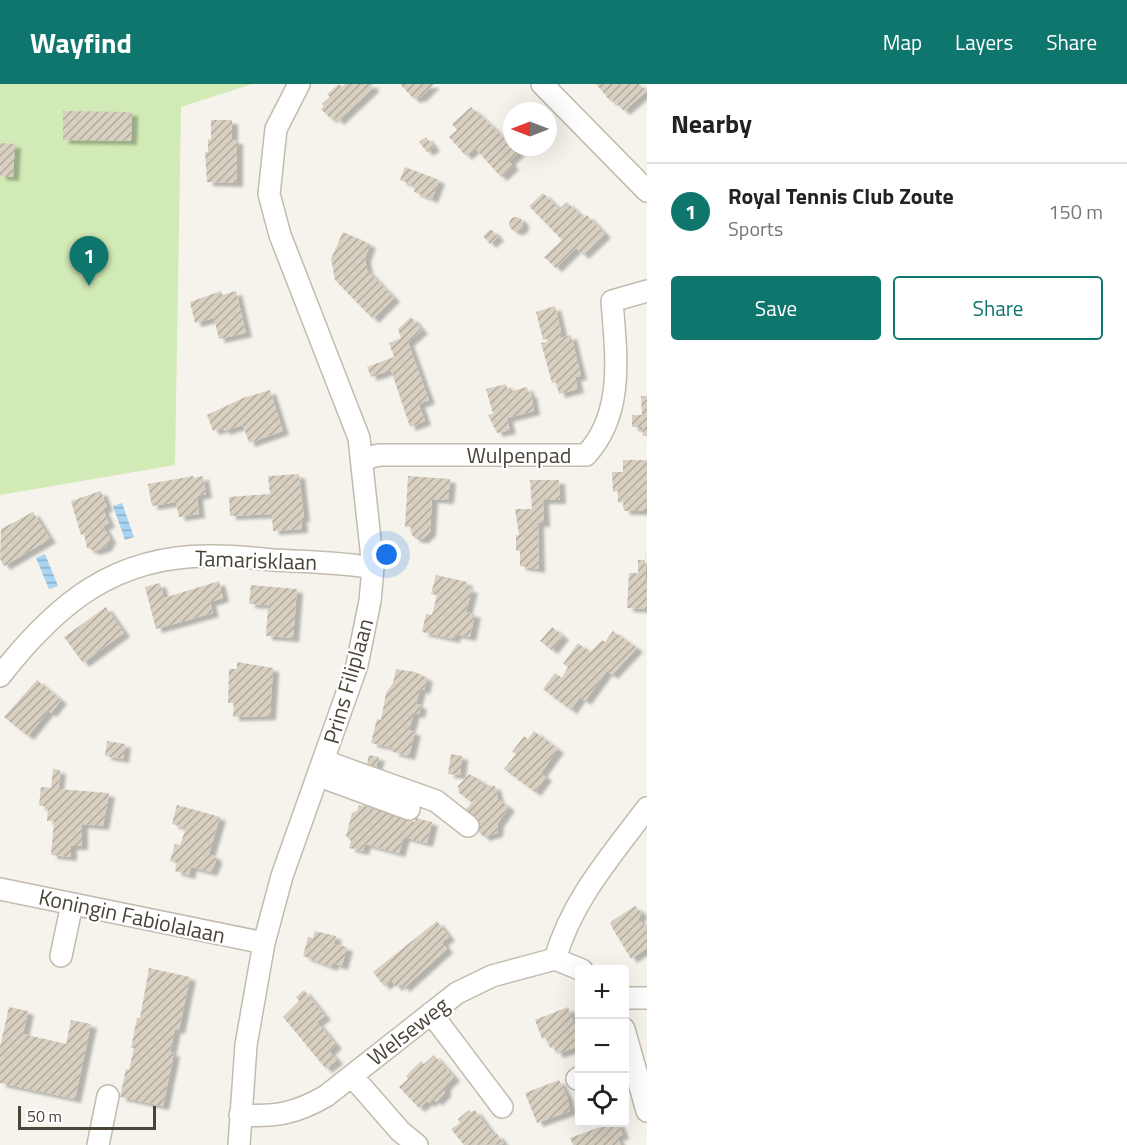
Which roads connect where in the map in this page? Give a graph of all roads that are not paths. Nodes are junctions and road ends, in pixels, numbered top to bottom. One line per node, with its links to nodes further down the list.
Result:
1 (298, 84): 5 (street, Prins Filiplaan)
2 (543, 84): 3 (street)
3 (647, 191)
4 (647, 291): 5 (street, Wulpenpad)
5 (363, 459): 6 (street, Prins Filiplaan)
6 (374, 568): 7 (street, Tamarisklaan); 8 (street, Prins Filiplaan)
7 (0, 676)
8 (321, 768): 10 (street); 11 (street); 14 (street, Prins Filiplaan)
9 (647, 808): 16 (street)
10 (409, 809)
11 (468, 826)
12 (0, 888): 13 (street, Koningin Fabiolalaan)
13 (72, 904): 14 (street, Koningin Fabiolalaan); 15 (street)
14 (264, 943): 26 (street, Prins Filiplaan)
15 (61, 956)
16 (555, 959): 17 (street); 20 (street, Welseweg)
17 (575, 966)
18 (629, 998): 19 (street)
19 (647, 998)
20 (431, 1013): 22 (street, Welseweg); 24 (street)
21 (629, 1049): 25 (street)
22 (352, 1076): 26 (street, Welseweg); 27 (street)
23 (108, 1096): 28 (street)
24 (502, 1107)
25 (647, 1111)
26 (240, 1115): 29 (street, Prins Filiplaan)
27 (399, 1138): 30 (street)
28 (98, 1145)
29 (239, 1145)
30 (417, 1145)

